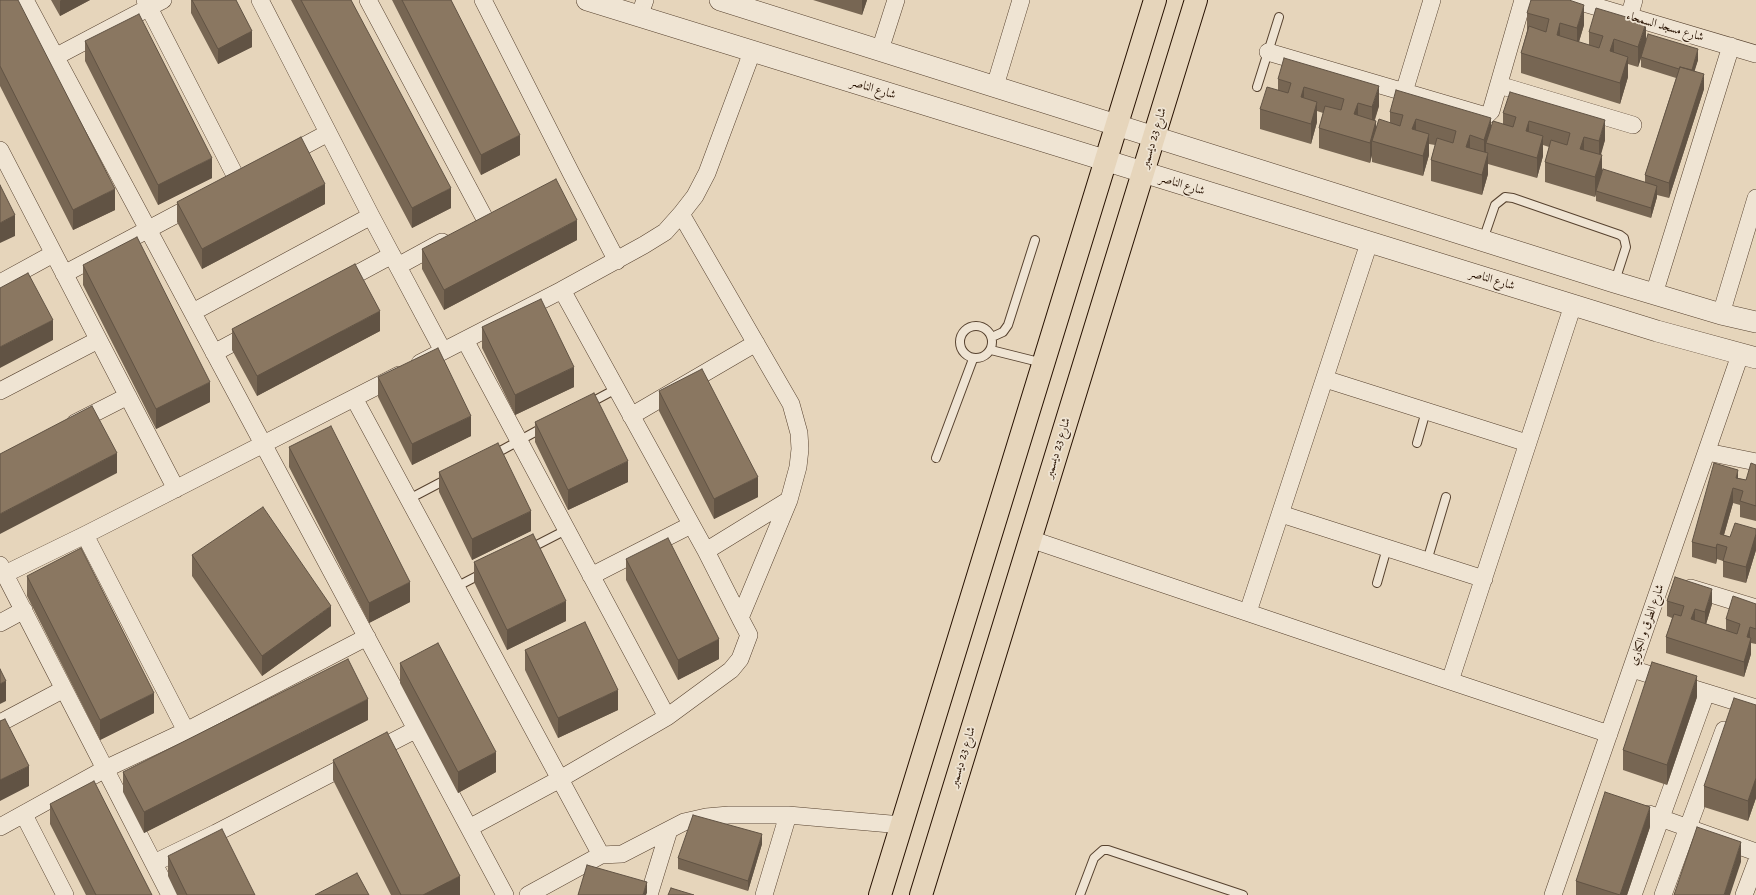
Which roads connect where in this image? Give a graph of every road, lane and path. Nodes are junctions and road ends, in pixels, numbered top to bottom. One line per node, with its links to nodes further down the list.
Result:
1 (25, 0): 24 (street)
2 (260, 0): 31 (street)
3 (368, 0): 45 (street)
4 (483, 0): 46 (street)
5 (720, 0): 20 (street)
6 (896, 0): 20 (street)
7 (1155, 0): 29 (main road)
8 (1196, 0): 32 (main road, شارع 23 ديسمبر)
9 (1432, 0): 28 (street)
10 (1523, 0): 25 (street)
11 (1574, 0): 18 (street, شارع مسجد السمحاء)
12 (1634, 0): 18 (street)
13 (595, 1): 16 (street, شارع الناصر)
14 (1017, 1): 26 (street)
15 (152, 3): 24 (street); 40 (street)
16 (642, 9): 21 (street, شارع الناصر)
17 (1279, 17): 22 (lane)
18 (1629, 17): 19 (street, شارع مسجد السمحاء)
19 (1731, 46): 23 (street, شارع مسجد السمحاء); 52 (street)
20 (880, 50): 26 (street)
21 (752, 52): 34 (street, شارع الناصر); 38 (street)
22 (1268, 52): 27 (lane); 28 (street)
23 (1756, 54)
24 (55, 57): 40 (street)
25 (1499, 85): 28 (street); 30 (street)
26 (995, 86): 29 (street)
27 (1257, 87)
28 (1404, 92)
29 (1117, 125): 32 (street); 34 (main road)
30 (1633, 125)
31 (328, 133): 35 (street); 39 (street)
32 (1154, 137): 36 (main road, شارع 23 ديسمبر); 42 (street)
33 (0, 150): 44 (street)
34 (1105, 161): 36 (street, شارع الناصر); 67 (main road)
35 (273, 162)
36 (1143, 172): 43 (street, شارع الناصر); 95 (main road, شارع 23 ديسمبر)
37 (1756, 198): 55 (street)
38 (681, 214): 46 (street); 61 (street)
39 (371, 216): 45 (street); 54 (street)
40 (148, 230): 47 (street); 54 (street)
41 (1035, 240): 58 (lane)
42 (1483, 240): 48 (street); 48 (lane)
43 (1369, 242): 53 (street, شارع الناصر); 68 (street)
44 (53, 254): 47 (street); 49 (street)
45 (395, 260): 51 (street); 63 (street)
46 (617, 261): 50 (street)
47 (64, 274): 59 (street)
48 (1614, 282): 52 (street)
49 (0, 283)
50 (562, 290): 60 (street); 69 (street)
51 (324, 292)
52 (1654, 294): 55 (street)
53 (1572, 305): 65 (street, شارع الناصر); 80 (street)
54 (193, 312): 64 (street)
55 (1721, 314): 56 (street)
56 (1756, 322)
57 (269, 323): 64 (street)
58 (992, 337): 62 (lane); 66 (lane)
59 (98, 340): 70 (street); 71 (street)
60 (465, 340): 63 (street); 78 (street)
61 (756, 343): 75 (street); 90 (street)
62 (991, 350): 66 (lane); 67 (lane)
63 (443, 351): 72 (street)
64 (214, 353): 81 (street)
65 (1748, 356): 82 (street, شارع الطرق و الكباري)
66 (973, 358): 83 (lane)
67 (1044, 363): 130 (main road)
68 (1325, 379): 74 (street); 91 (street)
69 (616, 389): 73 (lane); 75 (street)
70 (0, 391)
71 (128, 396): 77 (street); 87 (street)
72 (354, 398): 81 (street); 89 (street)
73 (581, 408)
74 (1426, 411): 79 (lane); 80 (street)
75 (631, 416): 92 (street)
76 (553, 422): 78 (lane)
77 (64, 428)
78 (518, 441): 84 (lane); 93 (street)
79 (1417, 443)
80 (1527, 443): 103 (street)
81 (263, 445): 87 (street); 112 (street)
82 (1707, 452): 85 (street); 104 (street, شارع الطرق و الكباري)
83 (936, 458)
84 (484, 459)
85 (1756, 462)
86 (457, 474): 89 (lane)
87 (176, 489): 94 (street)
88 (1446, 497): 99 (lane)
89 (409, 499): 106 (street)
90 (789, 500): 97 (street); 110 (street)
91 (1281, 514): 96 (street); 109 (street)
92 (691, 525): 97 (street); 102 (street)
93 (566, 530): 98 (lane); 102 (street)
94 (85, 535): 100 (street); 122 (street)
95 (1030, 539): 109 (street); 146 (main road, شارع 23 ديسمبر)
96 (1387, 548): 99 (street); 105 (lane)
97 (706, 551): 110 (street)
98 (524, 552)
99 (1427, 561): 103 (street)
100 (2, 570): 108 (street)
101 (490, 570): 106 (lane)
102 (591, 576): 119 (street)
103 (1484, 579): 114 (street)
104 (1663, 580): 107 (street); 113 (street, شارع الطرق و الكباري)
105 (1377, 583)
106 (456, 587): 125 (street)
107 (1756, 608)
108 (24, 610): 111 (street); 115 (street)
109 (1248, 612): 114 (street)
110 (740, 618): 119 (street)
111 (0, 623)
112 (367, 637): 121 (street); 122 (street)
113 (1632, 669): 116 (street); 123 (street, شارع الطرق و الكباري)
114 (1450, 681): 123 (street)
115 (64, 689): 120 (street); 124 (street)
116 (1706, 693): 117 (street); 129 (street)
117 (1734, 702): 118 (street); 133 (street)
118 (1756, 708)
119 (667, 717): 125 (street)
120 (0, 723)
121 (417, 729): 132 (street); 137 (street)
122 (186, 731): 124 (street)
123 (1609, 734): 149 (street, شارع الطرق و الكباري)
124 (105, 769): 127 (street); 137 (street)
125 (560, 779): 132 (street); 136 (street)
126 (1632, 808): 129 (street)
127 (24, 815): 131 (street); 139 (street)
128 (788, 815): 130 (street); 134 (street); 144 (street)
129 (1660, 818): 133 (street); 150 (street)
130 (902, 826): 145 (main road)
131 (0, 827)
132 (469, 828): 141 (street)
133 (1688, 828): 135 (street); 151 (street)
134 (669, 830): 136 (street); 143 (street)
135 (1756, 852)
136 (601, 855): 142 (street)
137 (154, 863): 140 (street)
138 (1756, 863): 152 (street)
139 (65, 895)
140 (170, 895)
141 (505, 895)
142 (528, 895)
143 (649, 895)
144 (764, 895)
145 (880, 895)
146 (920, 895)
147 (1080, 895): 148 (lane)
148 (1244, 895)
149 (1553, 895)
150 (1633, 895)
151 (1663, 895)
152 (1744, 895)

